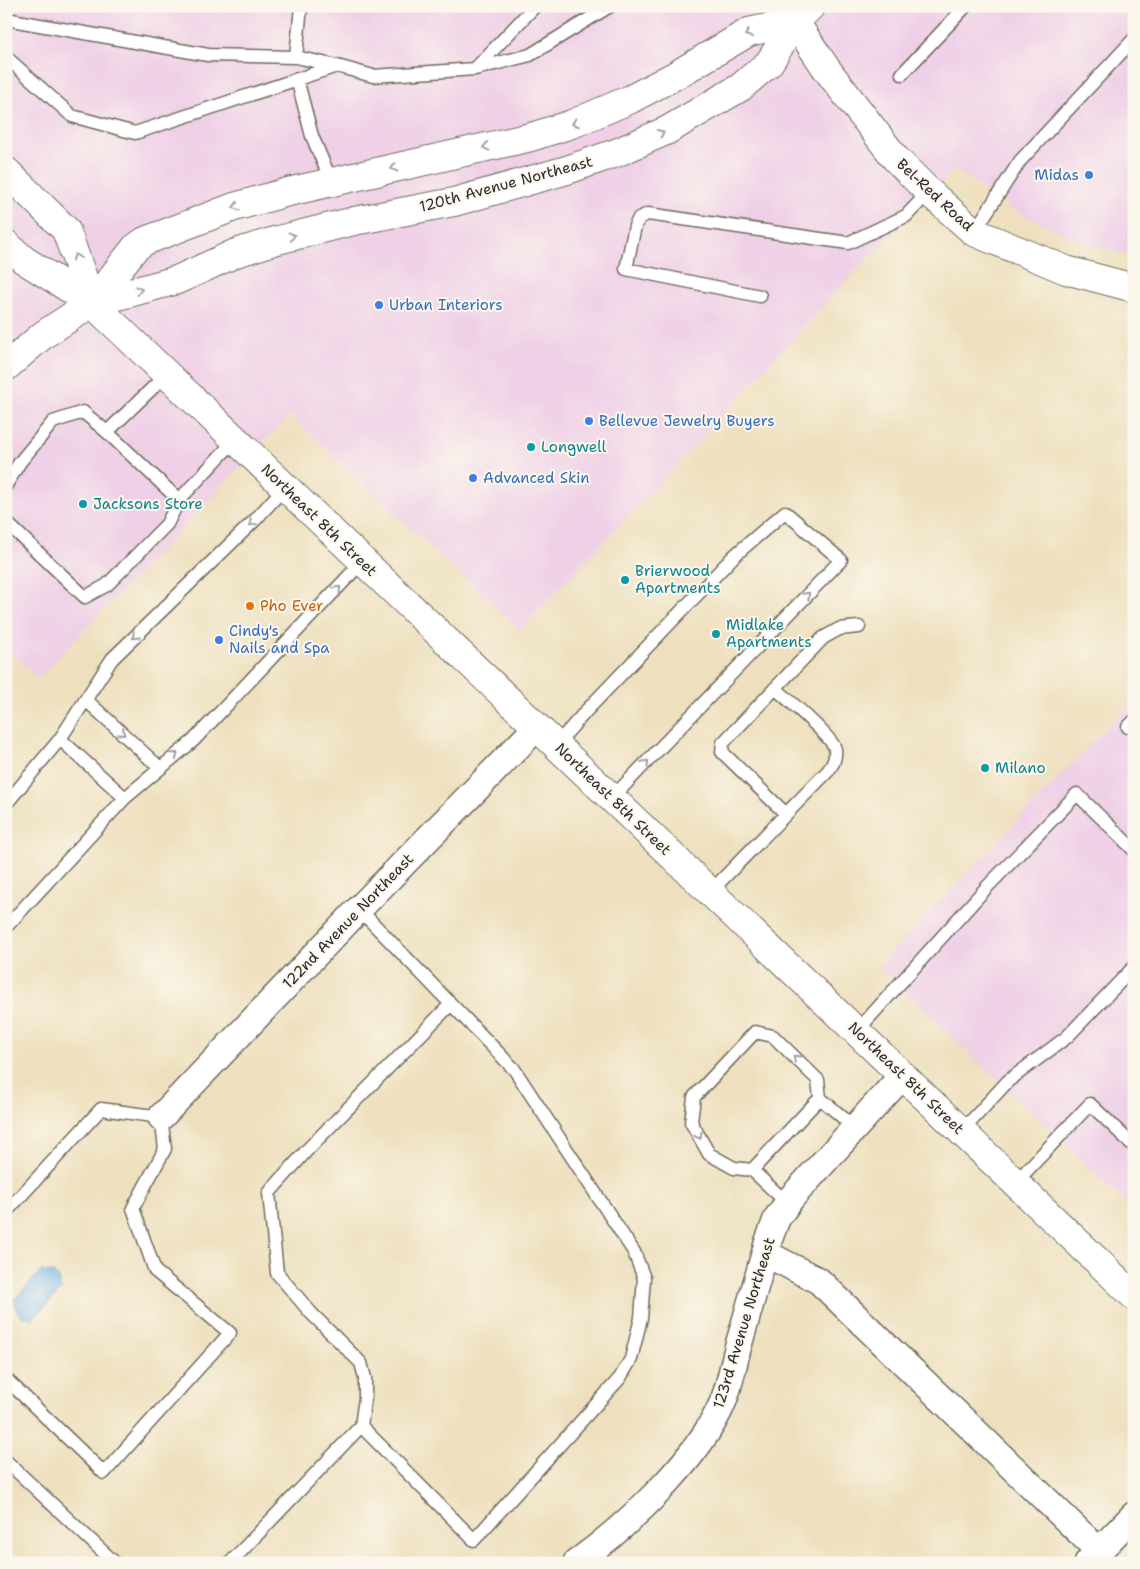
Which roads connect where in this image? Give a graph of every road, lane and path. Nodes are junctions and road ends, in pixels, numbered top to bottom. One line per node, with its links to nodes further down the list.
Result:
1 (302, 6): 9 (lane)
2 (535, 6): 11 (lane)
3 (610, 6): 11 (lane)
4 (966, 6): 12 (lane)
5 (797, 11): 15 (main road, 120th Avenue Northeast, one-way to 15); 16 (main road, Bel-Red Road); 21 (main road, 120th Avenue Northeast, one-way to 5)
6 (6, 19): 9 (lane)
7 (1134, 39): 17 (lane)
8 (6, 57): 13 (lane)
9 (296, 57): 10 (lane)
10 (337, 66): 11 (lane); 13 (lane)
11 (475, 69)
12 (902, 74)
13 (298, 79): 15 (lane)
14 (6, 171): 21 (main road, Northeast 8th Street, one-way to 14)
15 (332, 183): 21 (main road, 120th Avenue Northeast, one-way to 21)
16 (929, 192): 17 (main road, Bel-Red Road); 20 (lane)
17 (974, 232): 19 (main road, Bel-Red Road)
18 (6, 244): 21 (main road, Northeast 8th Street)
19 (1134, 288)
20 (760, 296)
21 (92, 303): 22 (main road, 120th Avenue Northeast); 23 (main road, Northeast 8th Street)
22 (6, 368)
23 (167, 374): 24 (lane); 25 (main road, Northeast 8th Street)
24 (107, 432): 26 (lane); 28 (lane)
25 (235, 440): 27 (main road, Northeast 8th Street); 28 (lane)
26 (6, 485)
27 (285, 487): 30 (main road, Northeast 8th Street); 33 (lane, one-way to 33)
28 (179, 500): 29 (lane)
29 (6, 522)
30 (363, 562): 34 (main road, Northeast 8th Street); 36 (lane, one-way to 30)
31 (859, 627): 32 (lane)
32 (775, 688): 40 (lane); 40 (lane)
33 (86, 700): 35 (lane); 36 (lane, one-way to 36)
34 (546, 736): 38 (main road, Northeast 8th Street); 38 (lane, one-way to 34); 43 (street, 122nd Avenue Northeast)
35 (60, 739): 37 (lane); 39 (lane)
36 (160, 768): 37 (lane)
37 (124, 798): 44 (lane)
38 (612, 798): 42 (main road, Northeast 8th Street)
39 (6, 804)
40 (786, 814): 42 (lane)
41 (1134, 850): 47 (lane)
42 (710, 892): 47 (main road, Northeast 8th Street)
43 (359, 909): 46 (lane); 50 (street, 122nd Avenue Northeast)
44 (6, 927)
45 (1134, 967): 52 (lane)
46 (452, 1004): 61 (lane); 61 (lane)
47 (857, 1031): 48 (main road, Northeast 8th Street)
48 (903, 1075): 51 (street, 123rd Avenue Northeast); 52 (main road, Northeast 8th Street)
49 (820, 1098): 51 (lane); 54 (lane); 54 (lane, one-way to 54)
50 (161, 1117): 57 (lane); 60 (lane)
51 (855, 1128): 56 (street, 123rd Avenue Northeast)
52 (962, 1131): 55 (main road, Northeast 8th Street)
53 (1134, 1146): 55 (lane)
54 (752, 1170): 56 (lane)
55 (1015, 1183): 59 (main road, Northeast 8th Street)
56 (788, 1204): 58 (street, 123rd Avenue Northeast)
57 (6, 1212)
58 (764, 1254): 64 (street); 67 (street, 123rd Avenue Northeast)
59 (1134, 1296)
60 (6, 1379)
61 (361, 1426): 66 (lane)
62 (6, 1461): 65 (lane)
63 (1134, 1515): 64 (street)
64 (1093, 1557)
65 (115, 1563)
66 (230, 1563)
67 (576, 1563)

